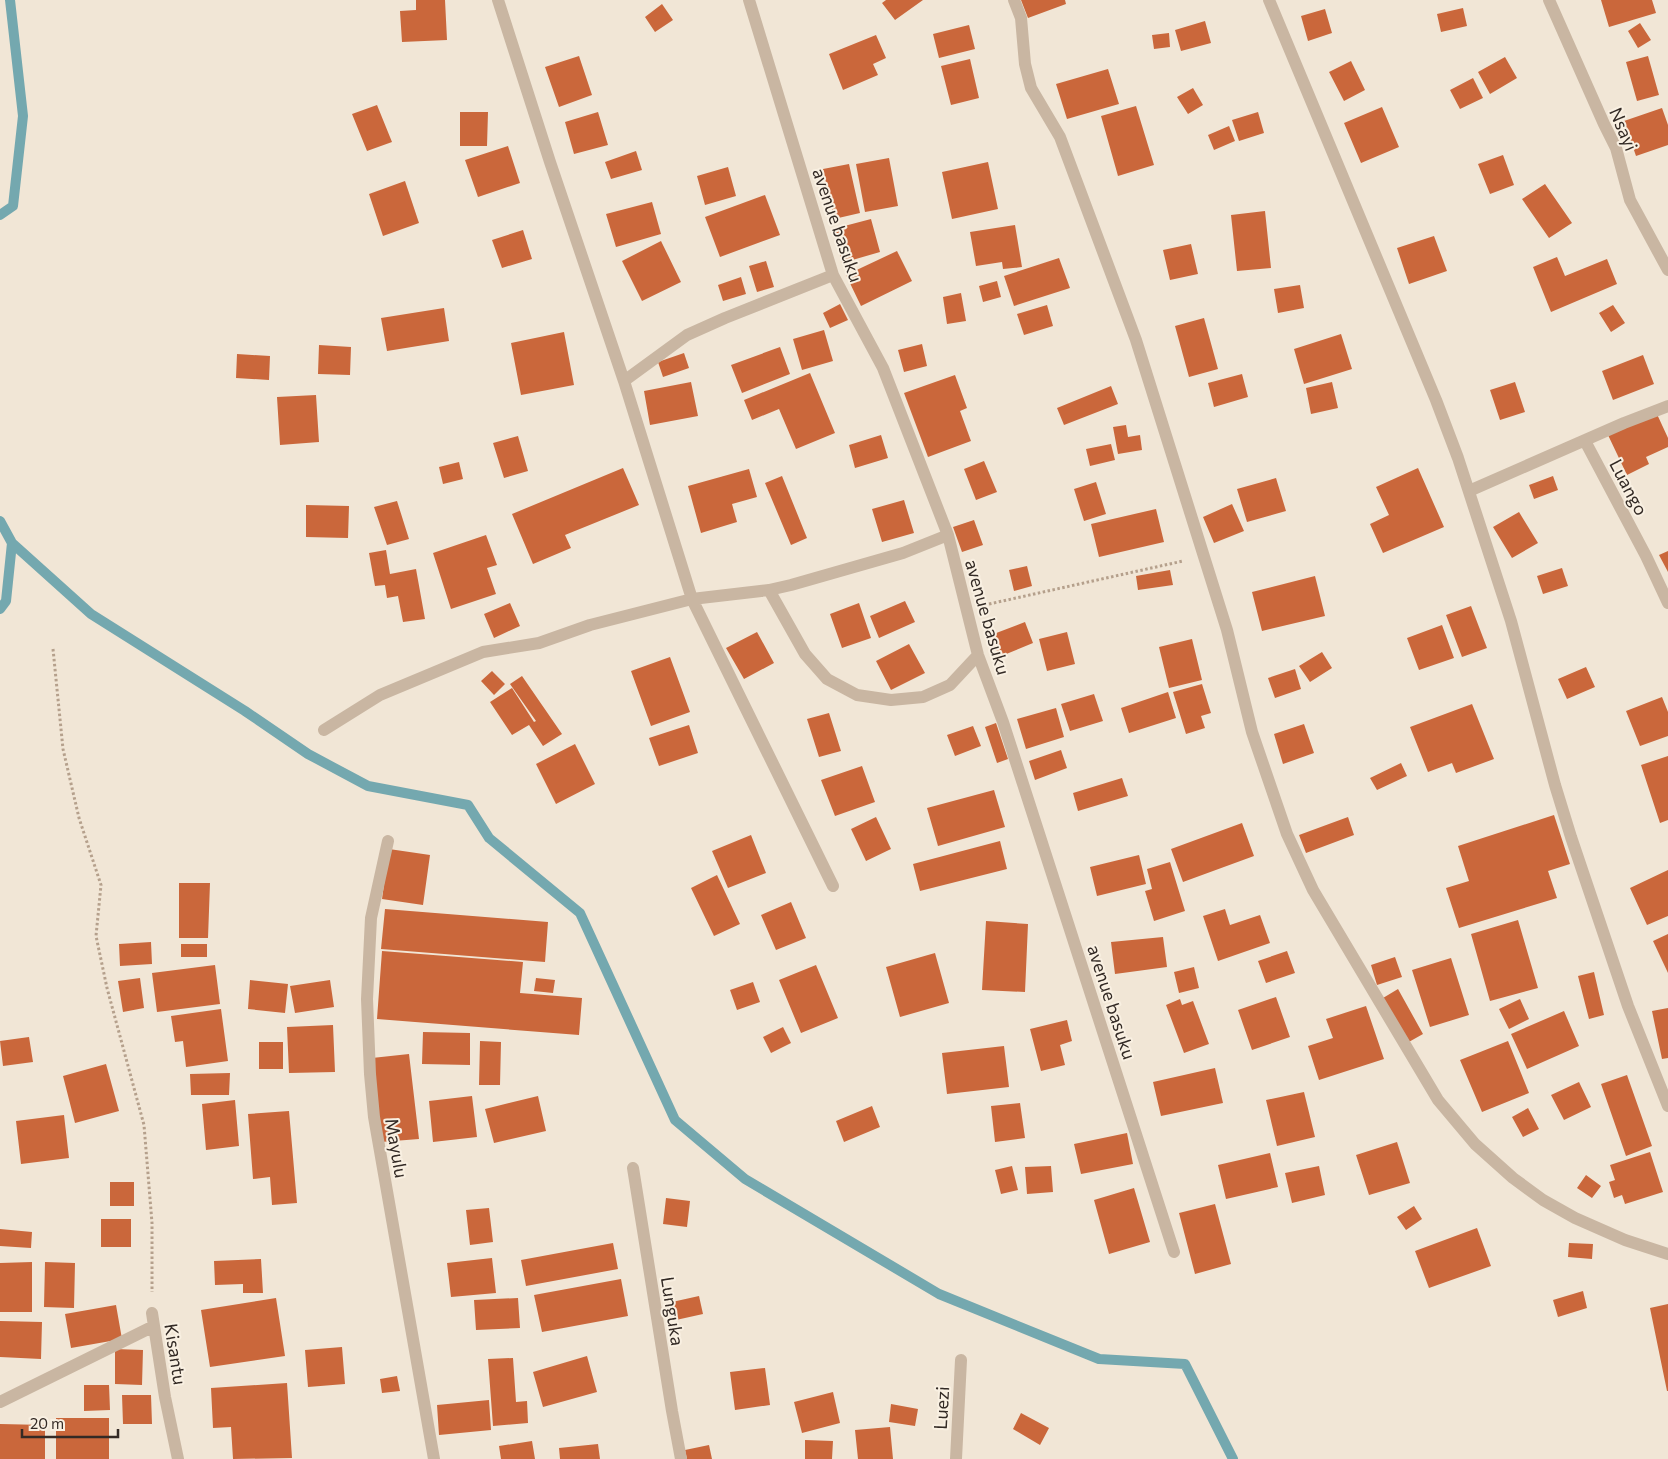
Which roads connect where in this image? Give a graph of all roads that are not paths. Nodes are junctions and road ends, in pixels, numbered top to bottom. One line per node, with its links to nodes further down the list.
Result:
1 (498, 0): 8 (street)
2 (749, 0): 7 (street, avenue basuku)
3 (1014, 0): 23 (street)
4 (1269, 0): 11 (street)
5 (1549, 0): 6 (street, Nsayi)
6 (1668, 270)
7 (833, 275): 8 (street); 12 (street, avenue basuku)
8 (624, 381): 14 (street)
9 (1668, 406): 10 (street)
10 (1585, 441): 11 (street); 15 (street, Luango)
11 (1469, 491): 20 (street)
12 (948, 534): 13 (street); 16 (street, avenue basuku)
13 (769, 590): 14 (street); 16 (street)
14 (692, 599): 17 (street); 19 (street)
15 (1668, 603)
16 (978, 655): 22 (street, avenue basuku)
17 (324, 730)
18 (388, 841): 29 (street, Mayulu)
19 (833, 886)
20 (1668, 1106)
21 (632, 1168): 30 (street, Lunguka)
22 (1174, 1252)
23 (1668, 1254)
24 (152, 1313): 25 (street, Kisantu)
25 (154, 1326): 27 (street); 28 (street, Kisantu)
26 (961, 1360): 31 (street, Luezi)
27 (0, 1402)
28 (178, 1459)
29 (434, 1459)
30 (681, 1459)
31 (956, 1459)

